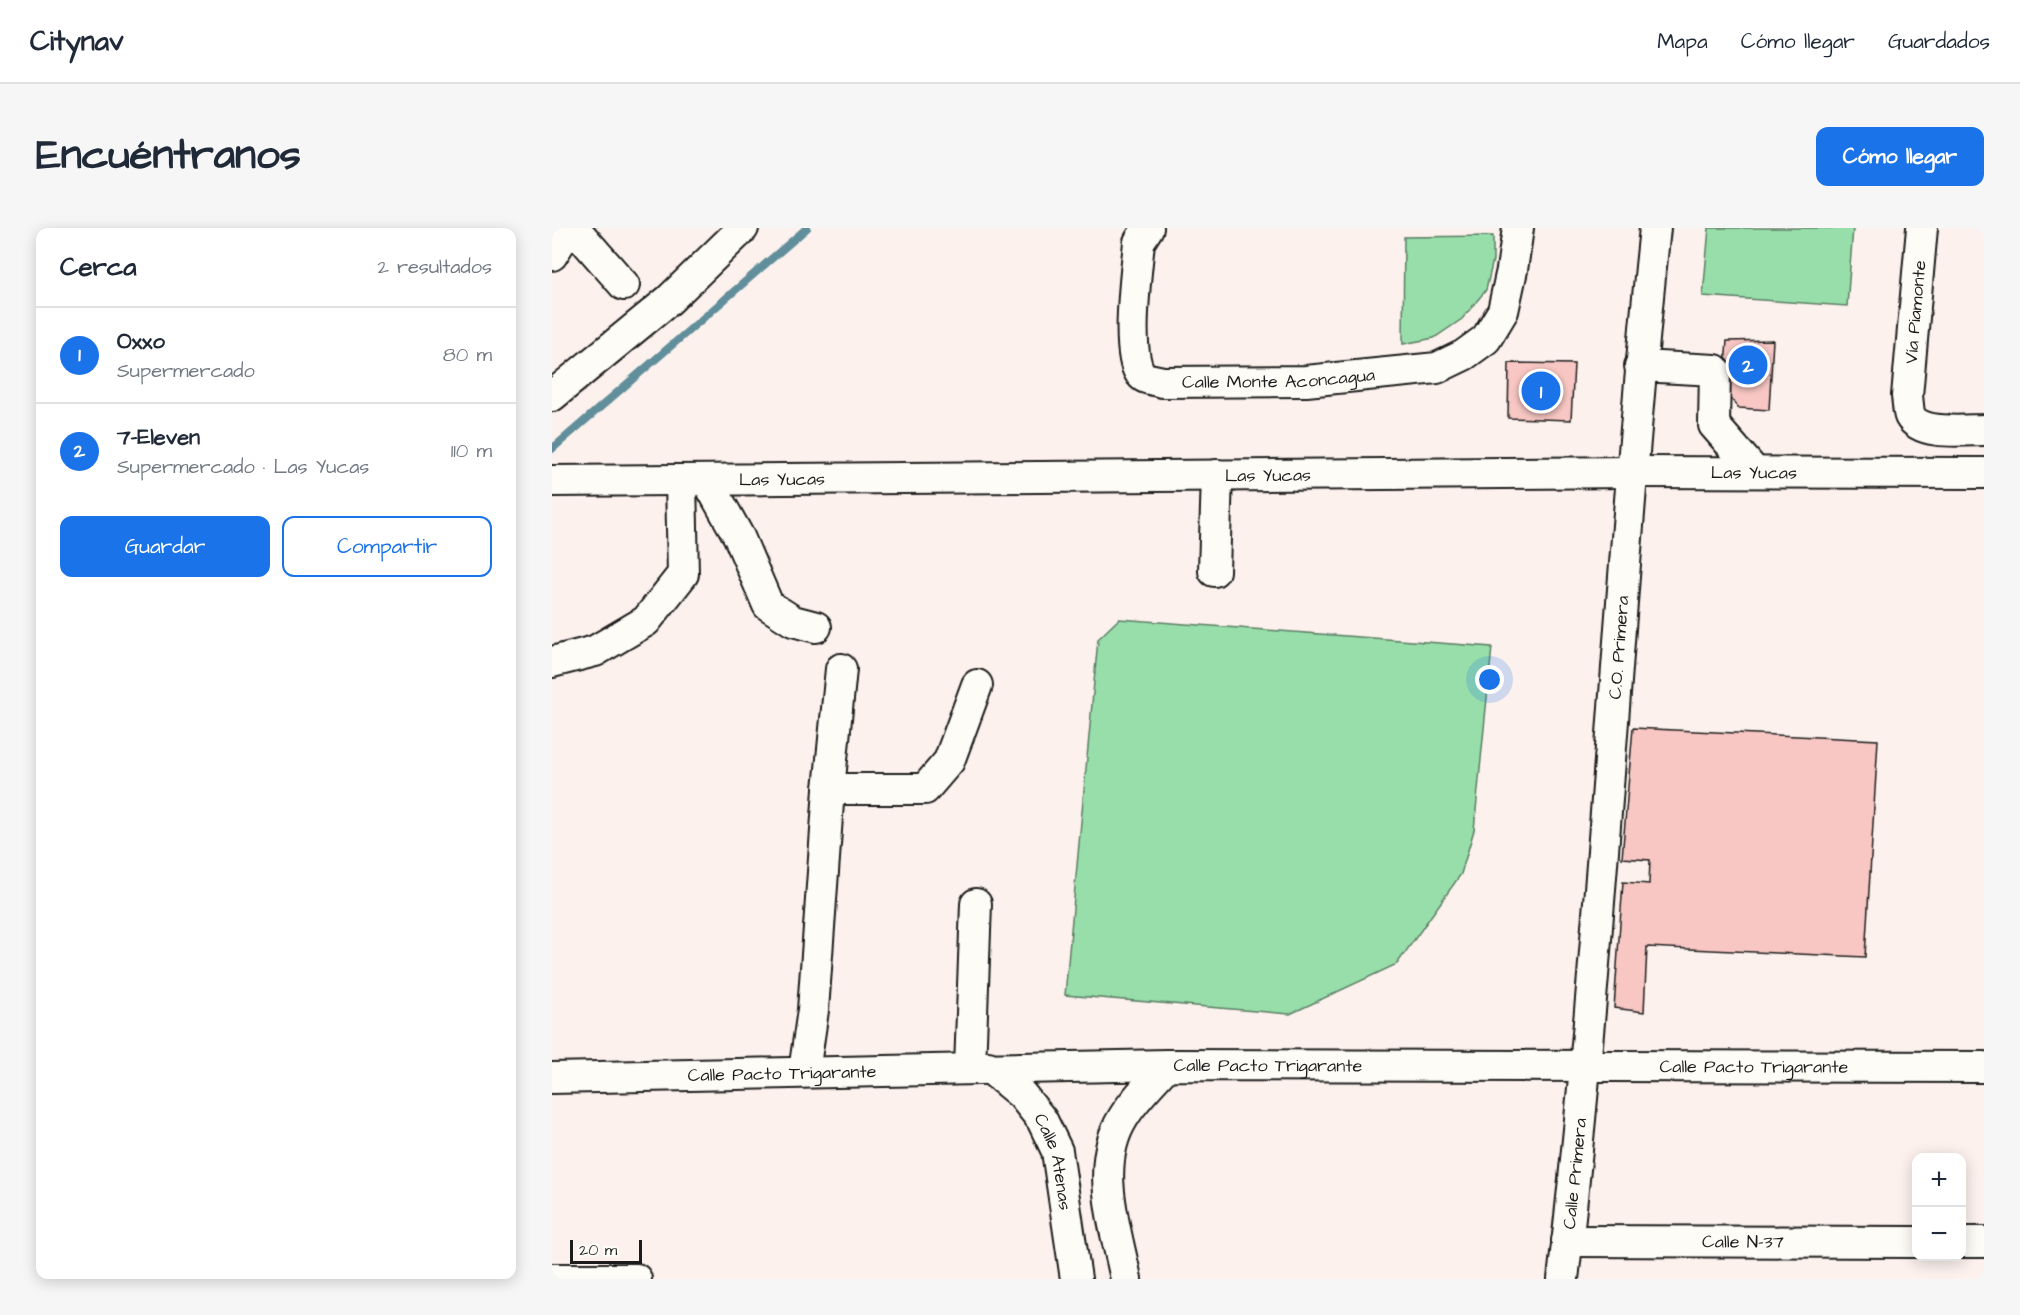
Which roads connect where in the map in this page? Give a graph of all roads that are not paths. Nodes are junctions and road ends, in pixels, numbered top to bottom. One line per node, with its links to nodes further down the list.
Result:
1 (569, 228): 8 (street)
2 (574, 228): 9 (street)
3 (743, 228): 11 (street)
4 (1148, 228): 5 (street, Calle Monte Aconcagua)
5 (1518, 228)
6 (1655, 228): 10 (street, C.O. Primera)
7 (1922, 228): 12 (street, Vía Piamonte)
8 (552, 255)
9 (624, 285)
10 (1640, 366): 13 (street); 14 (street, C.O. Primera)
11 (552, 396)
12 (1984, 430)
13 (1754, 471): 14 (street, Las Yucas); 15 (street, Las Yucas)
14 (1634, 472): 16 (street, Las Yucas); 27 (street, C.O. Primera)
15 (1984, 473)
16 (1217, 475): 17 (street, Las Yucas); 19 (street)
17 (694, 480): 18 (street, Las Yucas); 20 (street); 21 (street)
18 (552, 481)
19 (1214, 571)
20 (816, 627)
21 (552, 662)
22 (841, 669): 24 (street)
23 (977, 685): 24 (street)
24 (829, 789): 30 (street)
25 (976, 904): 29 (street)
26 (1167, 1065): 27 (street, Calle Pacto Trigarante); 29 (street, Calle Pacto Trigarante); 39 (street)
27 (1586, 1067): 28 (street, Calle Pacto Trigarante); 32 (street, Calle Primera)
28 (1984, 1067)
29 (979, 1068): 30 (street, Calle Pacto Trigarante); 38 (street, Calle Atenas)
30 (804, 1072): 31 (street, Calle Pacto Trigarante)
31 (552, 1078)
32 (1567, 1241): 33 (street, Calle N-37); 40 (street, Calle Primera)
33 (1912, 1242)
34 (1966, 1242): 35 (street)
35 (1984, 1242)
36 (552, 1279): 37 (street)
37 (636, 1279)
38 (1076, 1279)
39 (1126, 1279)
40 (1563, 1279)

